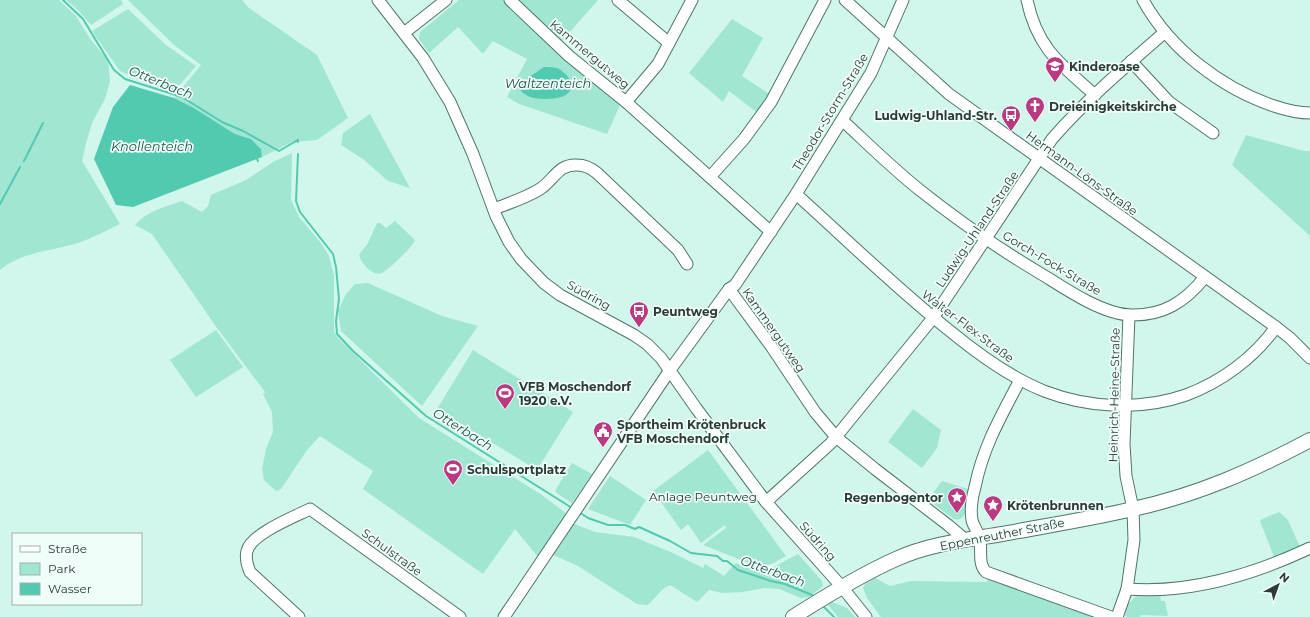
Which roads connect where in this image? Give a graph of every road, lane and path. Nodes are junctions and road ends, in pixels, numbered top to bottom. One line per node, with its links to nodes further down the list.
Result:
1 (378, 0): 12 (street, Südring)
2 (446, 0): 12 (street)
3 (510, 0): 17 (street, Kammergutweg)
4 (618, 0): 14 (street)
5 (692, 0): 14 (street)
6 (825, 0): 22 (street)
7 (845, 0): 13 (street, Hermann-Löns-Straße)
8 (903, 0): 13 (street, Theodor-Storm-Straße)
9 (1027, 0): 16 (street)
10 (1143, 0): 11 (street)
11 (1165, 32): 15 (street, Ludwig-Uhland-Straße); 18 (street)
12 (404, 33): 24 (street, Südring)
13 (887, 38): 19 (street, Theodor-Storm-Straße); 21 (street, Hermann-Löns-Straße)
14 (670, 44): 17 (street)
15 (1131, 61): 16 (street, Ludwig-Uhland-Straße); 20 (street)
16 (1095, 95): 21 (street, Ludwig-Uhland-Straße)
17 (626, 102): 22 (street, Kammergutweg)
18 (1310, 114)
19 (842, 120): 23 (street, Theodor-Storm-Straße); 26 (street, Gorch-Fock-Straße)
20 (1213, 133)
21 (1039, 158): 26 (street, Ludwig-Uhland-Straße); 28 (street, Hermann-Löns-Straße)
22 (710, 176): 25 (street, Kammergutweg)
23 (796, 194): 25 (street, Theodor-Storm-Straße); 31 (street, Walter-Flex-Straße)
24 (494, 209): 27 (street); 34 (street, Südring)
25 (770, 232): 29 (street, Kammergutweg)
26 (986, 238): 30 (street, Gorch-Fock-Straße); 31 (street, Ludwig-Uhland-Straße)
27 (687, 264)
28 (1205, 277): 30 (street, Gorch-Fock-Straße); 32 (street, Hermann-Löns-Straße)
29 (729, 289): 34 (street); 37 (street, Kammergutweg)
30 (1129, 315): 36 (street, Heinrich-Heine-Straße)
31 (934, 318): 35 (street, Walter-Flex-Straße); 37 (street, Ludwig-Uhland-Straße)
32 (1276, 327): 33 (street, Hermann-Löns-Straße); 36 (street, Walter-Flex-Straße)
33 (1310, 358)
34 (670, 370): 39 (street, Südring); 49 (street)
35 (1020, 380): 36 (street, Walter-Flex-Straße); 41 (street)
36 (1126, 406): 40 (street, Heinrich-Heine-Straße)
37 (836, 437): 39 (street, Ludwig-Uhland-Straße); 42 (street, Kammergutweg)
38 (1310, 440): 40 (main road, Eppenreuther Straße)
39 (766, 502): 44 (street, Südring)
40 (1133, 509): 41 (main road, Eppenreuther Straße); 45 (street, Heinrich-Heine-Straße)
41 (980, 537): 42 (main road, Eppenreuther Straße); 51 (street)
42 (964, 540): 44 (main road, Eppenreuther Straße)
43 (1310, 548): 45 (street)
44 (842, 587): 46 (main road, Eppenreuther Straße); 50 (street, Südring)
45 (1127, 589): 52 (street, Heinrich-Heine-Straße)
46 (797, 614)
47 (299, 617): 48 (street, Schulstraße)
48 (460, 617)
49 (504, 617)
50 (866, 617)
51 (1111, 617)
52 (1117, 617)

